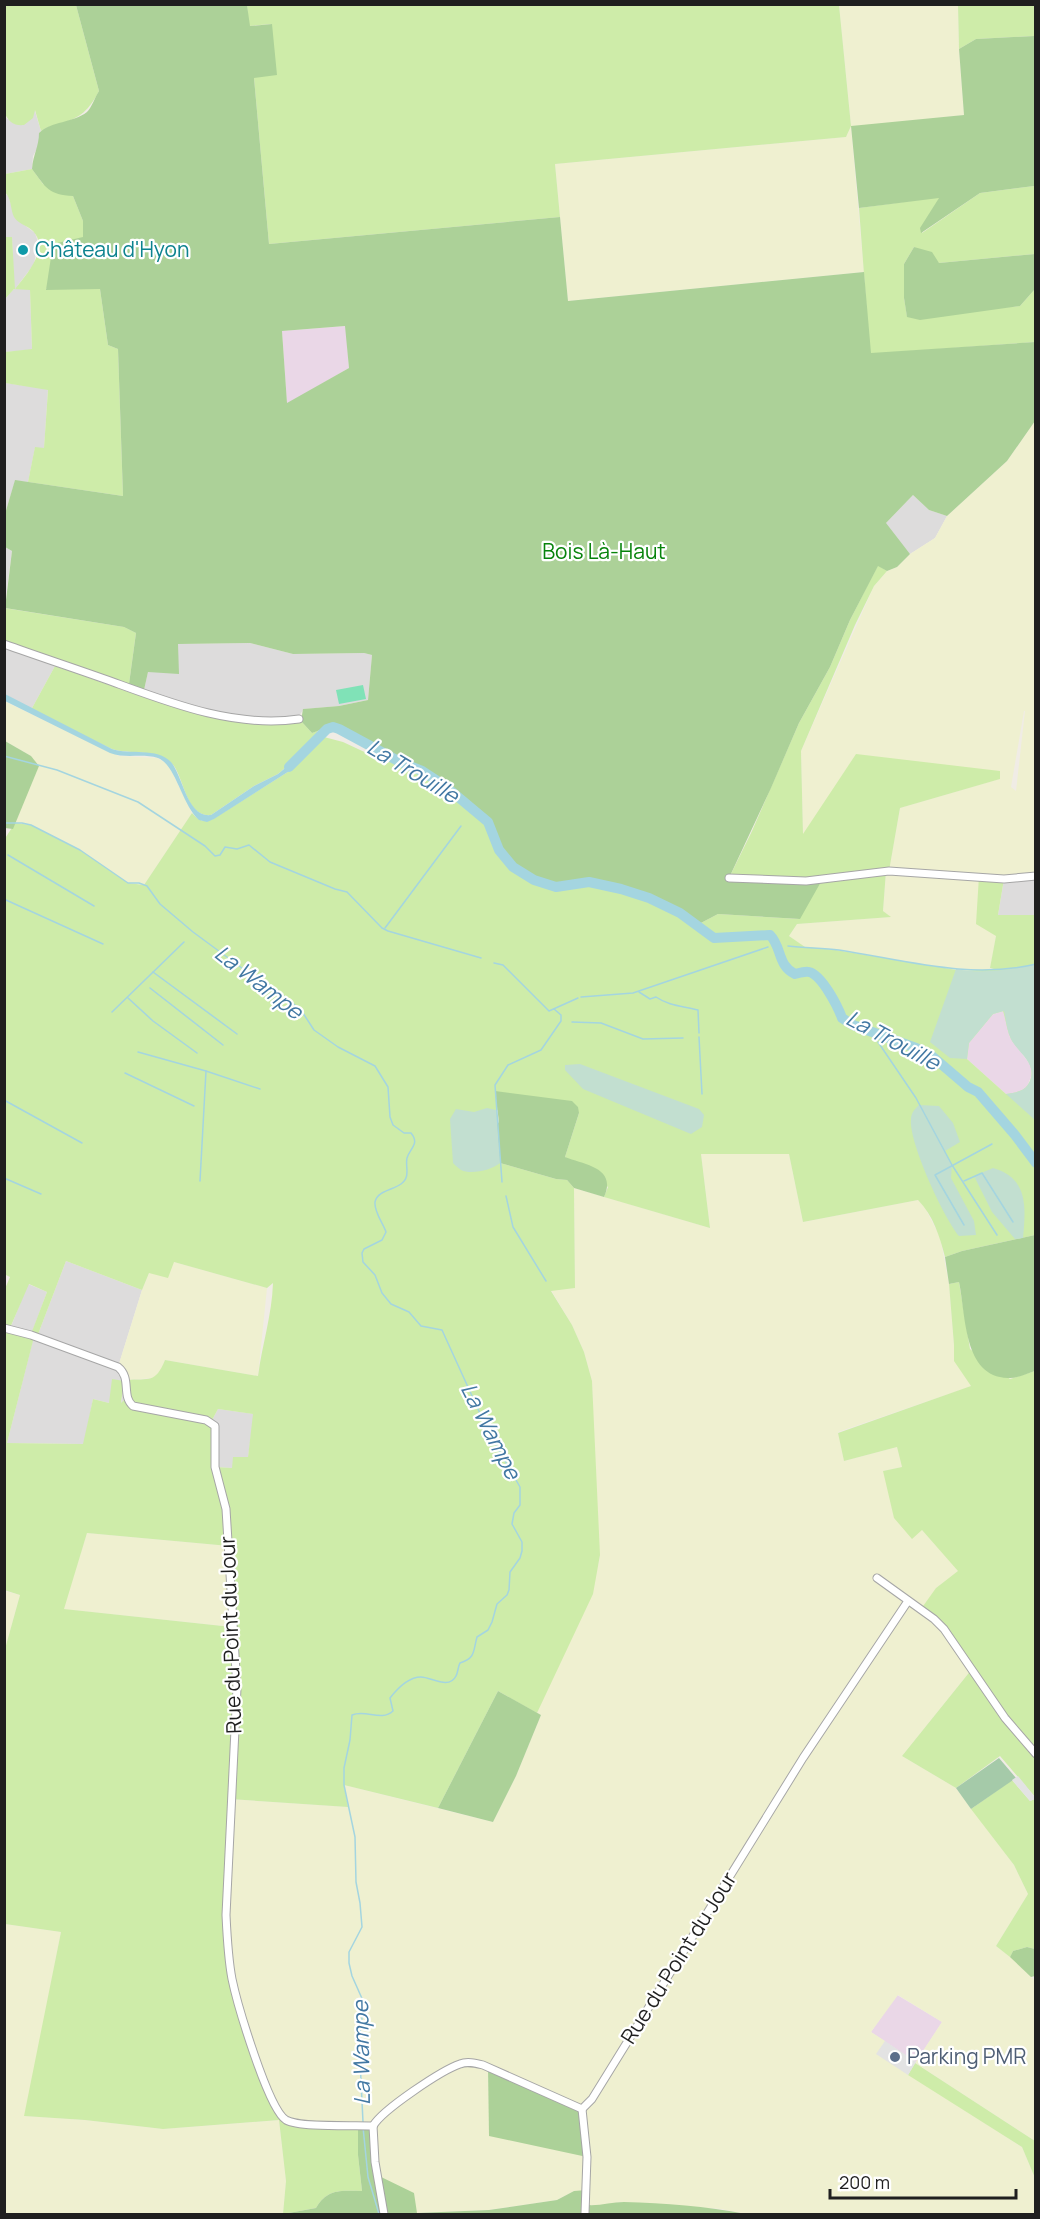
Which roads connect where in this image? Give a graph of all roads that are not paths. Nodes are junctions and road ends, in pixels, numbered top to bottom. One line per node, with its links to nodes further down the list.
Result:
1 (4, 644): 2 (street)
2 (299, 719)
3 (1035, 876): 4 (street)
4 (729, 878)
5 (4, 1328): 10 (street, Rue du Point du Jour)
6 (877, 1578): 7 (street)
7 (908, 1601): 8 (street); 9 (street, Rue du Point du Jour)
8 (1035, 1754)
9 (582, 2109): 10 (street); 11 (street)
10 (371, 2126): 12 (street)
11 (585, 2213)
12 (384, 2214)

